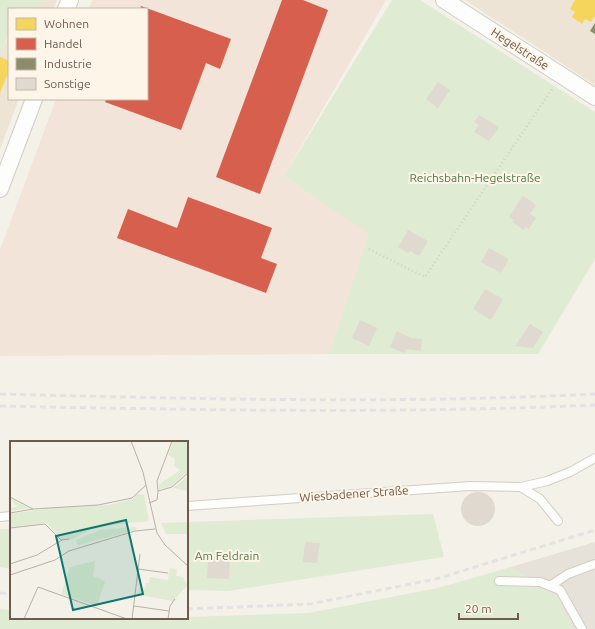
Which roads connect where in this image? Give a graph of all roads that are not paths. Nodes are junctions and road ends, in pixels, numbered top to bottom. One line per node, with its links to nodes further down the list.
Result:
1 (444, 0): 2 (street, Hegelstraße)
2 (595, 98)
3 (34, 100): 4 (street)
4 (0, 189)
5 (595, 458): 6 (lane, Wiesbadener Straße)
6 (520, 487): 7 (lane, Wiesbadener Straße); 10 (lane)
7 (188, 506)
8 (10, 516): 9 (lane)
9 (0, 517)
10 (558, 521)
11 (595, 564): 13 (lane)
12 (499, 581): 13 (lane)
13 (550, 586): 14 (lane)
14 (582, 629)

